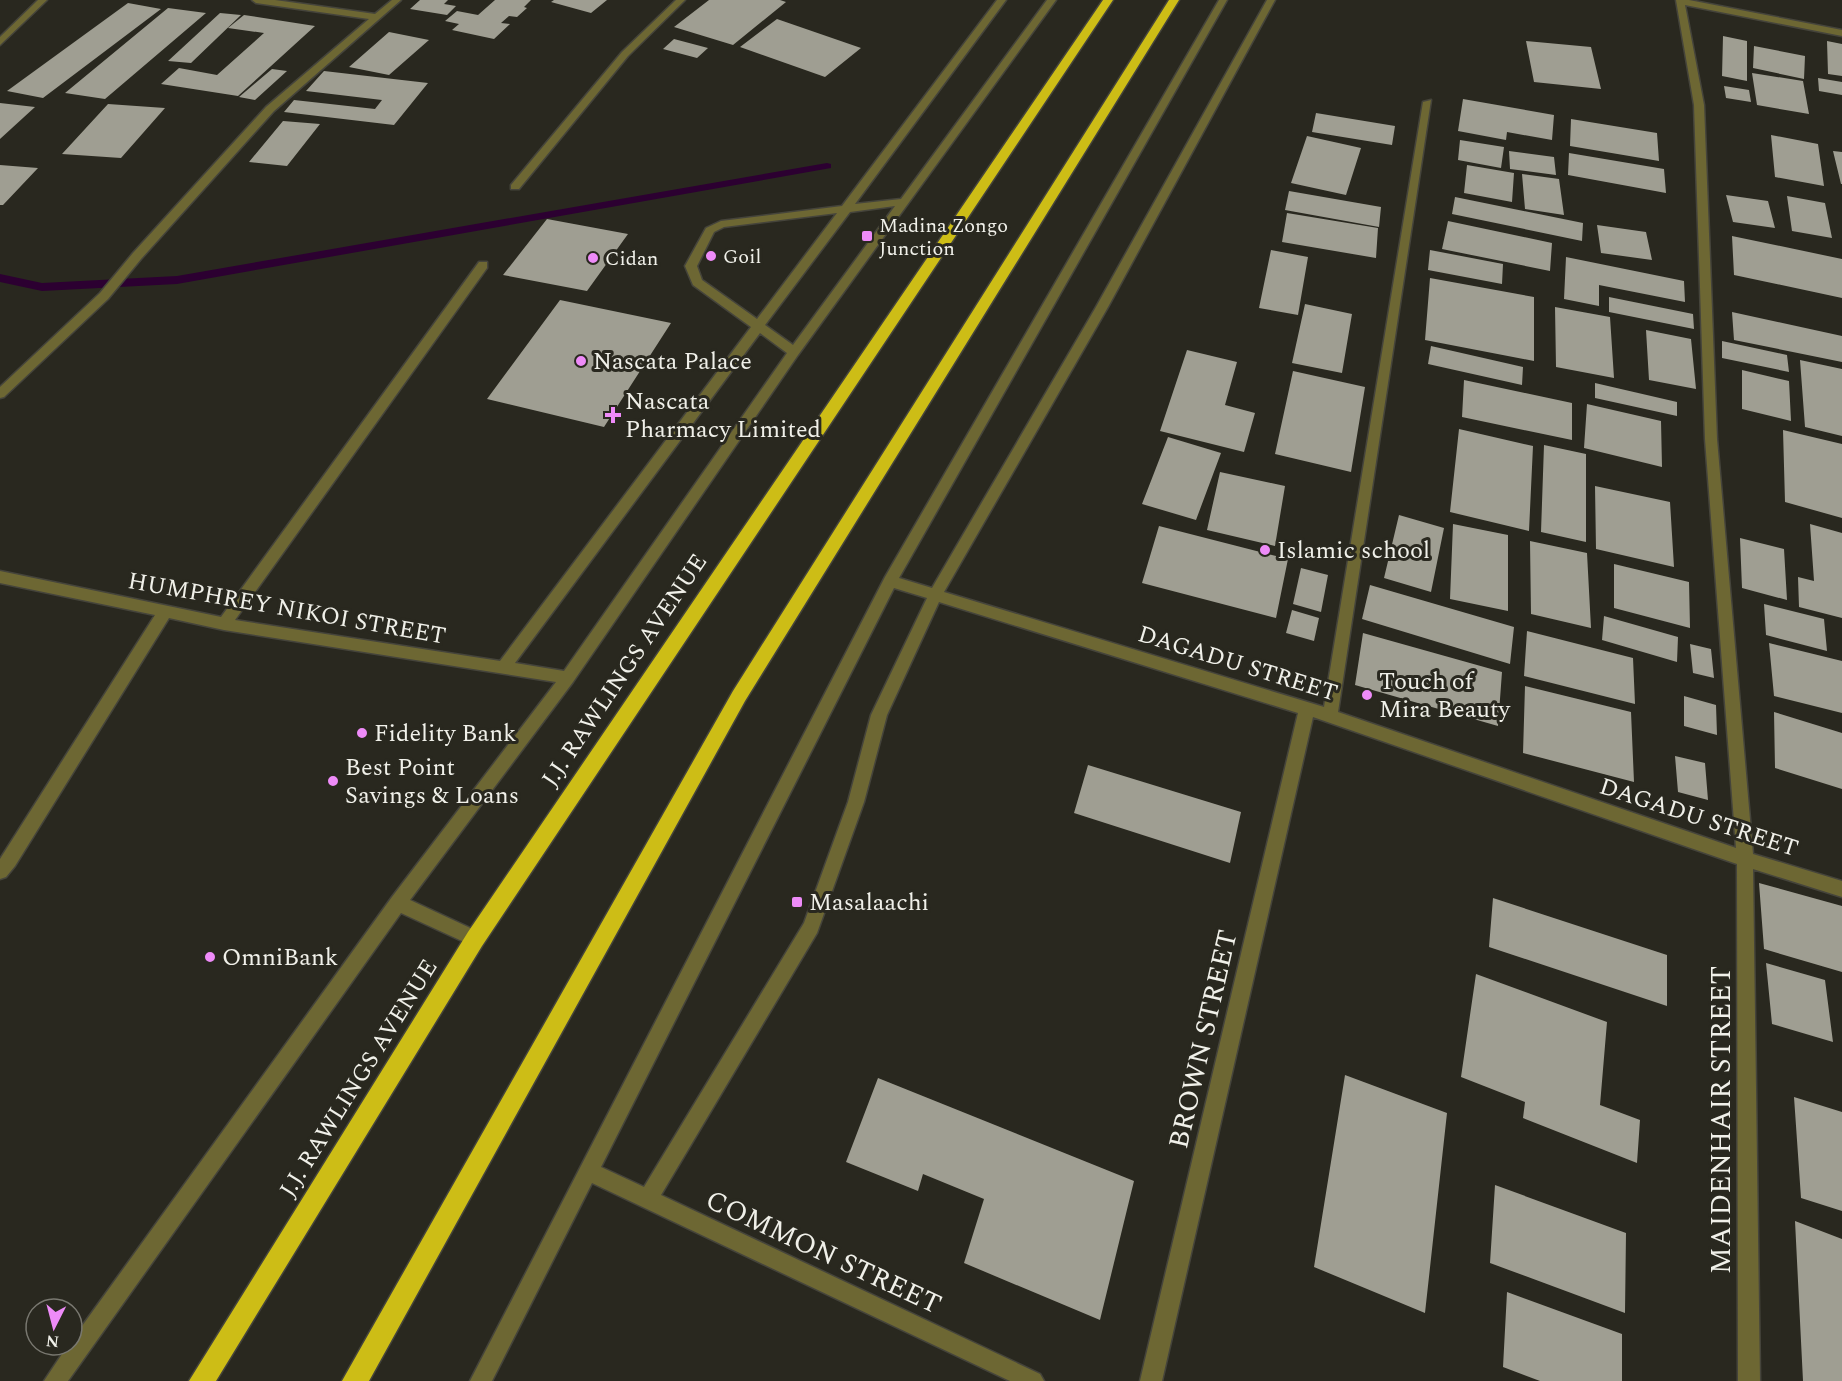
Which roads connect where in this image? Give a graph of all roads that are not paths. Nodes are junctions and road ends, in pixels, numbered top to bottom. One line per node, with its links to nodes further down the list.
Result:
1 (43, 0): 14 (street)
2 (255, 0): 12 (street)
3 (397, 0): 12 (street)
4 (681, 0): 16 (street)
5 (1002, 0): 18 (street)
6 (1052, 0): 17 (street)
7 (1108, 0): 36 (highway, J.J. RAWLINGS AVENUE)
8 (1174, 0): 41 (highway)
9 (1223, 0): 24 (street)
10 (1271, 0): 25 (street)
11 (1680, 1): 13 (street); 32 (street, MAIDENHAIR STREET)
12 (375, 17): 22 (street)
13 (1842, 33)
14 (0, 42)
15 (1428, 102): 31 (street)
16 (515, 188)
17 (903, 202): 18 (street); 21 (street)
18 (846, 209): 20 (street); 20 (street)
19 (483, 265): 27 (street)
20 (758, 326): 21 (street); 28 (street)
21 (794, 352): 29 (street)
22 (0, 394)
23 (0, 577): 26 (street, HUMPHREY NIKOI STREET)
24 (890, 580): 25 (street, DAGADU STREET); 37 (street)
25 (936, 594): 30 (street, DAGADU STREET); 38 (street)
26 (166, 611): 27 (street, HUMPHREY NIKOI STREET); 33 (street)
27 (224, 624): 28 (street, HUMPHREY NIKOI STREET)
28 (503, 668): 29 (street, HUMPHREY NIKOI STREET)
29 (568, 678): 35 (street)
30 (1307, 709): 31 (street, DAGADU STREET); 44 (street, BROWN STREET)
31 (1330, 716): 32 (street, DAGADU STREET)
32 (1745, 859): 34 (street, DAGADU STREET); 45 (street, MAIDENHAIR STREET)
33 (0, 871)
34 (1842, 889)
35 (398, 903): 36 (street); 39 (street)
36 (475, 939): 40 (highway, J.J. RAWLINGS AVENUE)
37 (590, 1172): 38 (street, COMMON STREET); 42 (street)
38 (648, 1199): 43 (street, COMMON STREET)
39 (55, 1381)
40 (202, 1381)
41 (355, 1381)
42 (481, 1381)
43 (1033, 1381)
44 (1151, 1381)
45 (1749, 1381)

